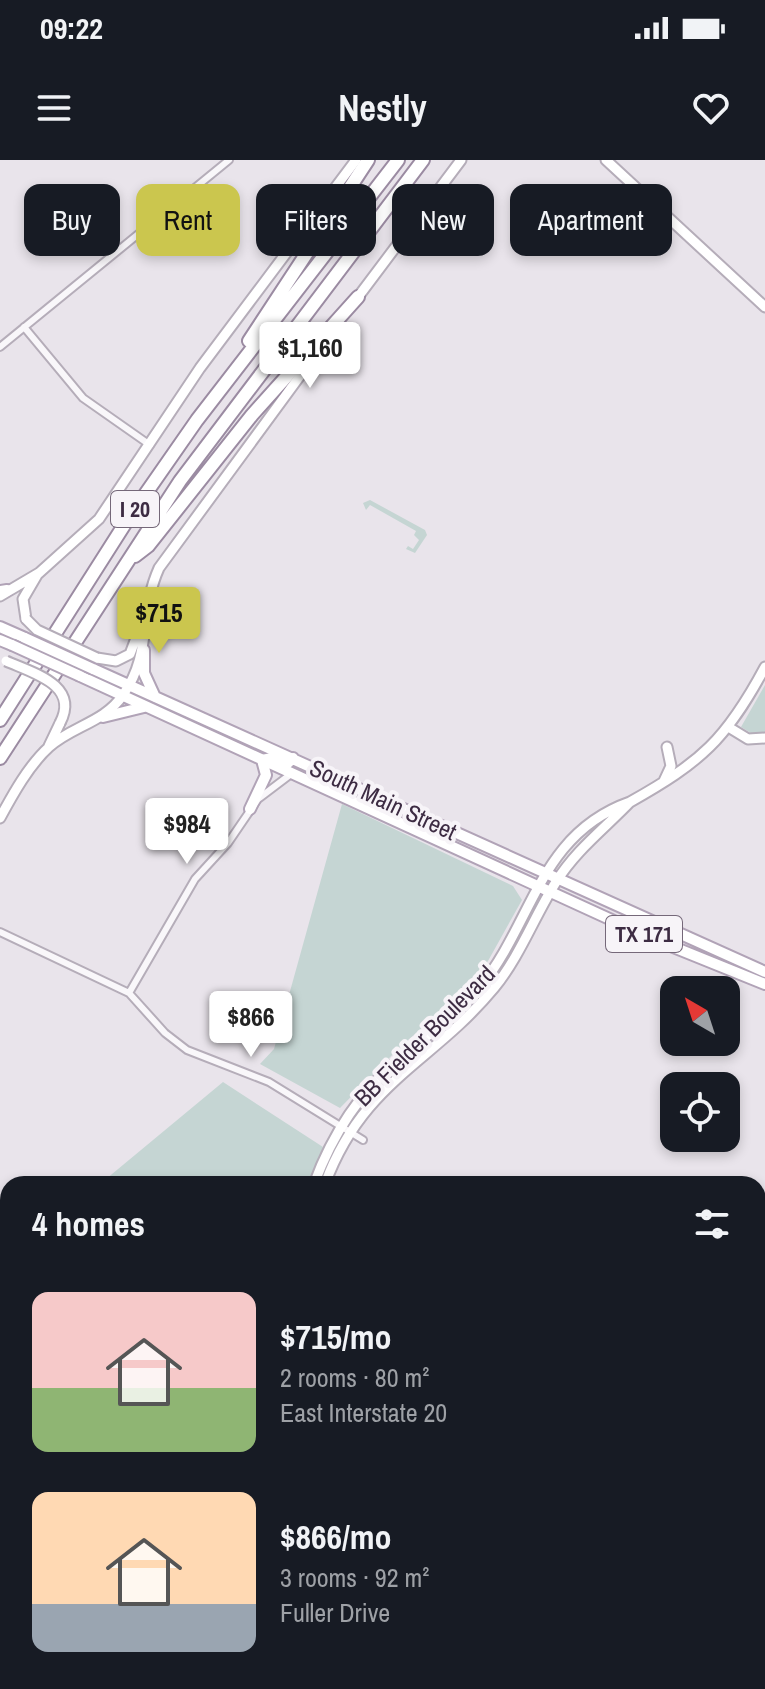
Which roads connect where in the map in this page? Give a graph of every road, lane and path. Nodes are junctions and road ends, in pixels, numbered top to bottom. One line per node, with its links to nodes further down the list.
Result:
1 (229, 160): 10 (street)
2 (356, 160): 13 (main road)
3 (368, 160): 12 (highway)
4 (398, 160): 12 (highway, I 20)
5 (423, 160): 14 (highway, I 20)
6 (461, 160): 8 (main road)
7 (606, 160): 9 (main road)
8 (358, 297): 14 (highway); 17 (main road)
9 (765, 307)
10 (24, 327): 11 (street); 13 (street)
11 (0, 347)
12 (237, 367): 28 (highway, I 20)
13 (150, 445): 15 (main road)
14 (124, 566): 32 (highway, I 20)
15 (39, 573): 16 (main road); 22 (main road, bridge)
16 (2, 593)
17 (144, 615): 20 (main road); 22 (main road)
18 (0, 627): 22 (main road, South Main Street / TX 171, bridge)
19 (0, 640): 24 (main road, South Main Street / TX 171, bridge)
20 (144, 650): 24 (main road); 25 (main road)
21 (3, 660): 31 (main road, bridge)
22 (95, 663): 24 (main road, South Main Street / TX 171)
23 (765, 667): 29 (main road)
24 (126, 690): 25 (main road, South Main Street / TX 171); 26 (main road, South Main Street / TX 171); 27 (main road)
25 (155, 697): 33 (main road, South Main Street / TX 171)
26 (145, 707): 27 (main road); 34 (main road, South Main Street / TX 171)
27 (103, 717): 31 (main road)
28 (0, 720)
29 (730, 728): 30 (main road); 35 (main road)
30 (765, 738)
31 (49, 746): 41 (main road)
32 (0, 758)
33 (293, 758): 34 (main road); 36 (main road, South Main Street / TX 171)
34 (262, 760): 37 (main road, South Main Street / TX 171); 40 (main road)
35 (692, 765): 38 (main road); 38 (main road)
36 (322, 772): 37 (main road); 42 (main road, South Main Street / TX 171)
37 (291, 774): 40 (street); 44 (main road, South Main Street / TX 171)
38 (659, 786): 39 (main road)
39 (630, 802): 42 (main road, BB Fielder Boulevard); 43 (main road, BB Fielder Boulevard)
40 (250, 809): 49 (street)
41 (0, 818)
42 (545, 874): 43 (main road, South Main Street / TX 171); 44 (main road, BB Fielder Boulevard)
43 (557, 880): 45 (main road, BB Fielder Boulevard); 47 (main road, South Main Street / TX 171)
44 (537, 886): 45 (main road, South Main Street / TX 171); 50 (main road, BB Fielder Boulevard)
45 (550, 891): 48 (main road, South Main Street / TX 171); 50 (main road, BB Fielder Boulevard)
46 (0, 932): 49 (street)
47 (764, 968)
48 (765, 984)
49 (129, 993): 50 (street)
50 (344, 1129): 51 (street); 52 (main road, BB Fielder Boulevard); 53 (main road, BB Fielder Boulevard)
51 (363, 1140)
52 (318, 1176)
53 (328, 1176)

